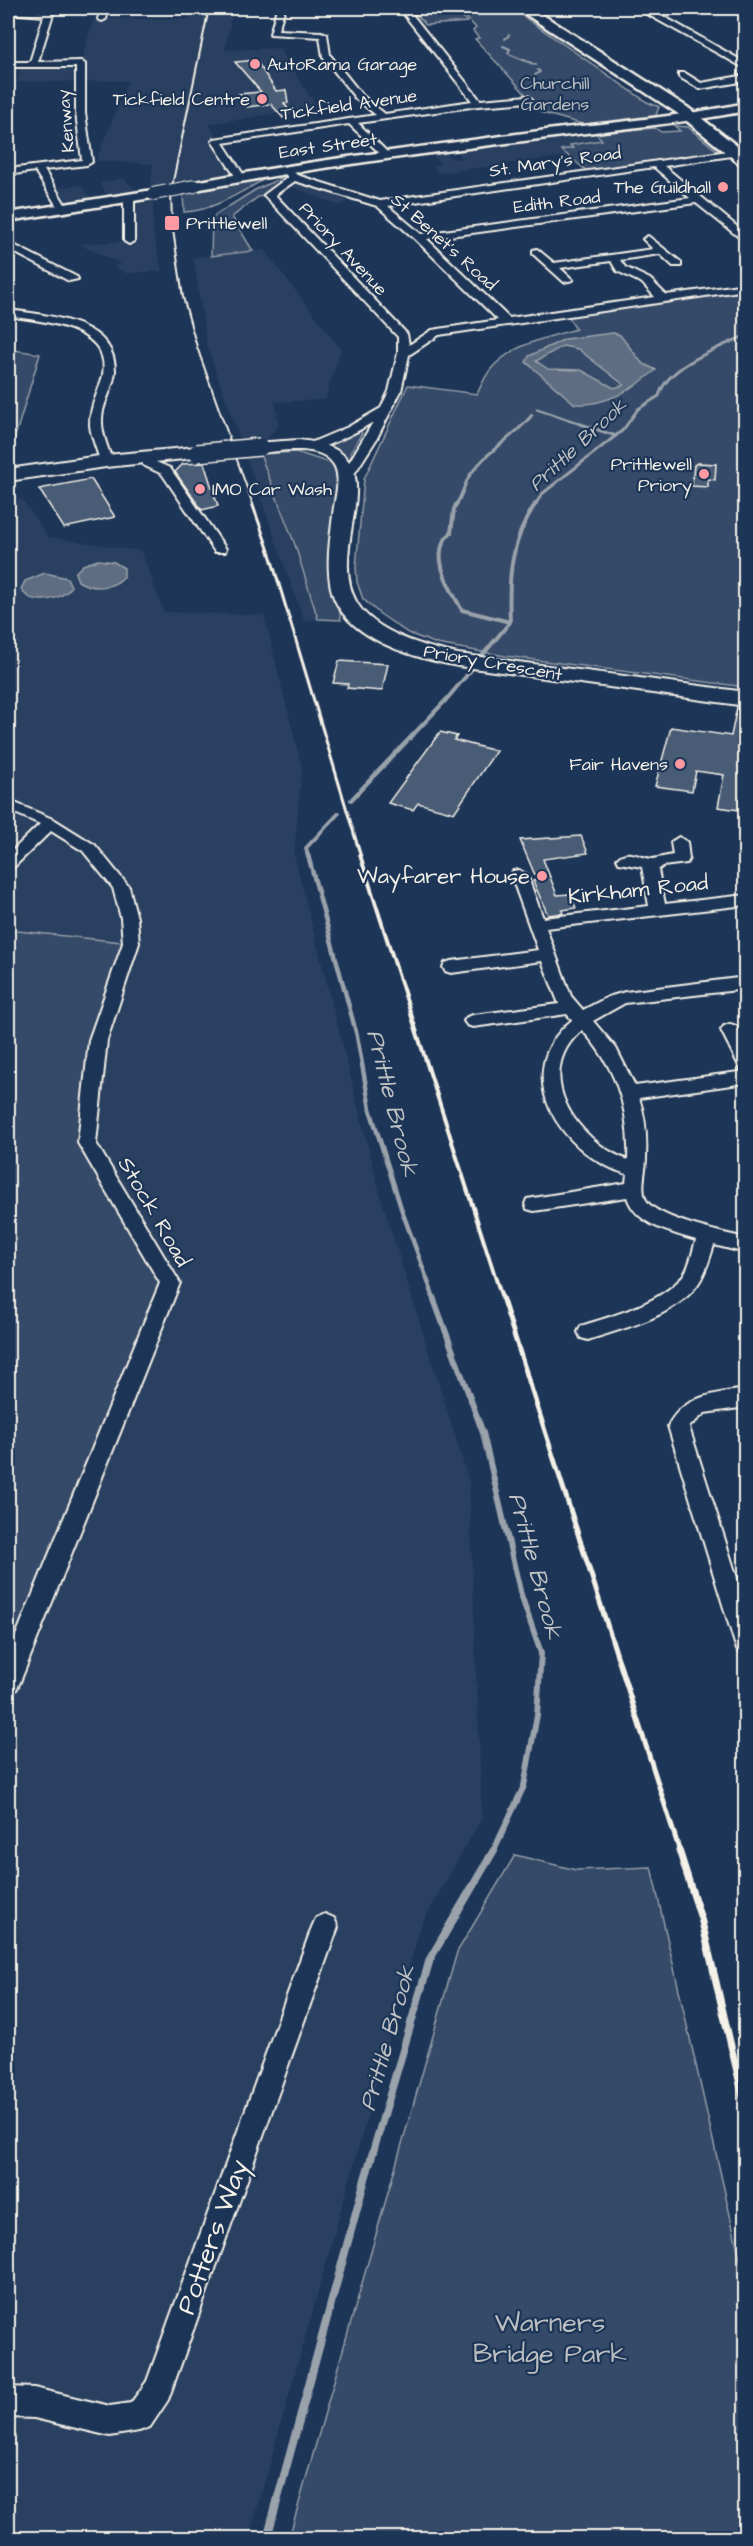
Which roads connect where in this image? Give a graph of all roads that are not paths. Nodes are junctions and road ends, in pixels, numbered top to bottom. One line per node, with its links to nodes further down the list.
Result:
1 (105, 8): 8 (street)
2 (281, 8): 18 (street)
3 (403, 8): 15 (street)
4 (511, 8): 17 (highway)
5 (524, 8): 19 (highway)
6 (649, 8): 9 (street)
7 (8, 11): 11 (street)
8 (102, 19)
9 (743, 64)
10 (8, 65): 11 (street)
11 (33, 65): 25 (street, Kenway)
12 (682, 75): 13 (street)
13 (746, 78)
14 (528, 99): 15 (street, Tickfield Avenue)
15 (478, 103): 18 (street, Tickfield Avenue)
16 (746, 106): 19 (main road, East Street)
17 (659, 107): 19 (highway); 21 (main road)
18 (382, 116): 20 (street, Tickfield Avenue)
19 (692, 118): 21 (main road, East Street); 23 (highway)
20 (351, 121): 22 (street); 28 (street, Tickfield Avenue)
21 (655, 123): 22 (main road, East Street)
22 (386, 156): 27 (main road, East Street)
23 (740, 157): 24 (street, St. Mary's Road)
24 (657, 165): 30 (street); 31 (street, St. Mary's Road)
25 (38, 168): 26 (street); 32 (street)
26 (8, 172)
27 (289, 173): 28 (main road, East Street); 31 (street, St Benet's Road); 51 (street, Priory Avenue)
28 (240, 177): 29 (main road, East Street, bridge)
29 (129, 198): 32 (main road, East Street); 37 (street)
30 (699, 200): 34 (street, Edith Road); 36 (street)
31 (380, 204): 34 (street, St Benet's Road)
32 (63, 209): 33 (main road, East Street)
33 (8, 217)
34 (419, 237): 49 (street, St Benet's Road)
35 (648, 239): 39 (street)
36 (746, 240)
37 (129, 241)
38 (8, 244): 44 (street)
39 (661, 251): 41 (street); 42 (street)
40 (537, 252): 43 (street)
41 (614, 258): 43 (street); 47 (street)
42 (677, 264)
43 (552, 266): 45 (street)
44 (73, 279)
45 (568, 280)
46 (746, 287): 47 (street)
47 (663, 299): 49 (street)
48 (8, 313): 55 (street)
49 (508, 323): 50 (street)
50 (436, 332): 51 (street); 52 (street)
51 (403, 336): 52 (street)
52 (404, 353): 53 (street, Priory Crescent)
53 (385, 410): 54 (street); 58 (street, Priory Crescent)
54 (309, 446): 56 (main road, bridge); 58 (main road)
55 (106, 461): 56 (main road); 57 (main road)
56 (168, 463): 59 (main road); 60 (street)
57 (8, 475)
58 (347, 476): 61 (main road, Priory Crescent)
59 (8, 486)
60 (220, 549)
61 (746, 699)
62 (8, 805): 63 (street, Stock Road)
63 (50, 823): 66 (street); 89 (street, Stock Road)
64 (679, 842): 67 (street)
65 (625, 859): 67 (street)
66 (8, 863)
67 (652, 866): 70 (street)
68 (519, 875): 71 (street)
69 (746, 900): 70 (street, Kirkham Road)
70 (658, 910): 71 (street, Kirkham Road)
71 (536, 924): 72 (street)
72 (546, 955): 73 (street); 75 (street)
73 (451, 968)
74 (746, 983): 75 (street)
75 (576, 1014): 76 (street); 80 (street); 81 (street)
76 (473, 1022)
77 (730, 1030): 78 (street)
78 (746, 1064)
79 (746, 1077): 80 (street)
80 (629, 1093): 81 (street)
81 (637, 1169): 82 (street)
82 (635, 1189): 83 (street); 84 (street)
83 (534, 1204)
84 (707, 1235): 85 (street); 86 (street)
85 (746, 1246)
86 (588, 1332)
87 (746, 1398): 88 (street)
88 (746, 1644)
89 (8, 1682)
90 (325, 1927): 91 (street, Potters Way)
91 (8, 2402)

